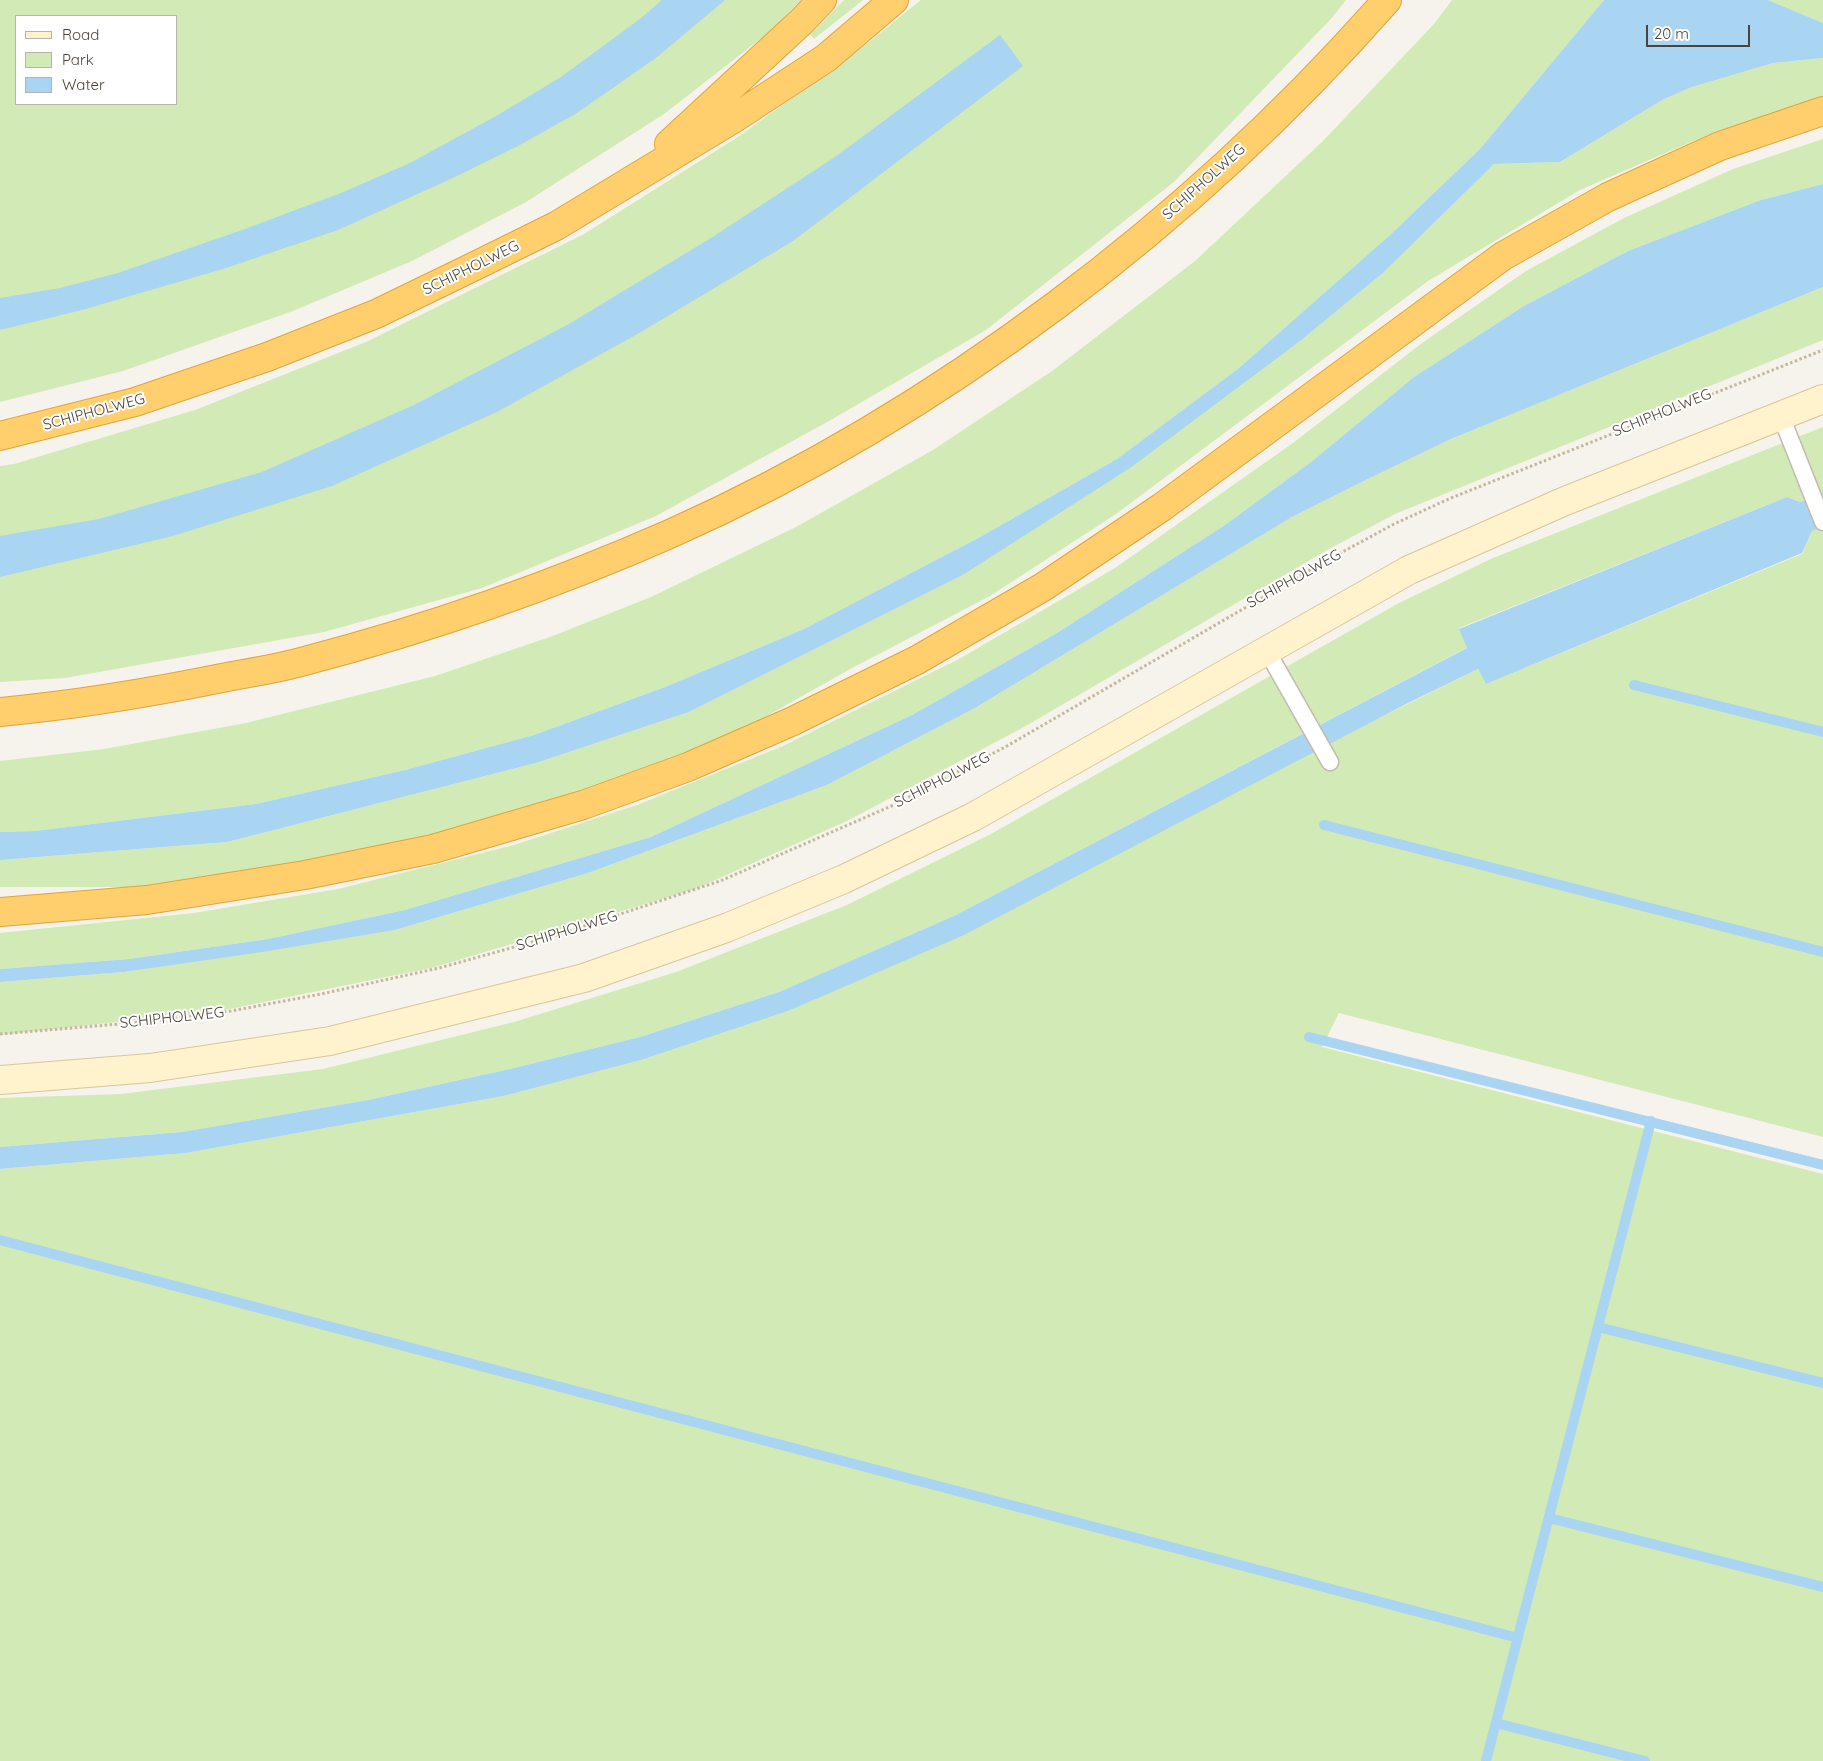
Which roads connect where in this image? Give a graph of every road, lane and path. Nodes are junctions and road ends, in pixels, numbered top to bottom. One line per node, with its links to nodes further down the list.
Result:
1 (822, 0): 5 (highway)
2 (894, 0): 5 (highway, SCHIPHOLWEG)
3 (1387, 0): 12 (highway, SCHIPHOLWEG)
4 (1823, 111): 14 (highway)
5 (625, 184): 9 (highway, SCHIPHOLWEG)
6 (1823, 350): 15 (path, SCHIPHOLWEG)
7 (1823, 399): 8 (main road)
8 (1781, 416): 10 (lane); 11 (main road)
9 (0, 436)
10 (1823, 522)
11 (1266, 651): 13 (lane); 16 (main road)
12 (0, 712)
13 (1326, 756)
14 (0, 912)
15 (0, 1034)
16 (0, 1080)

